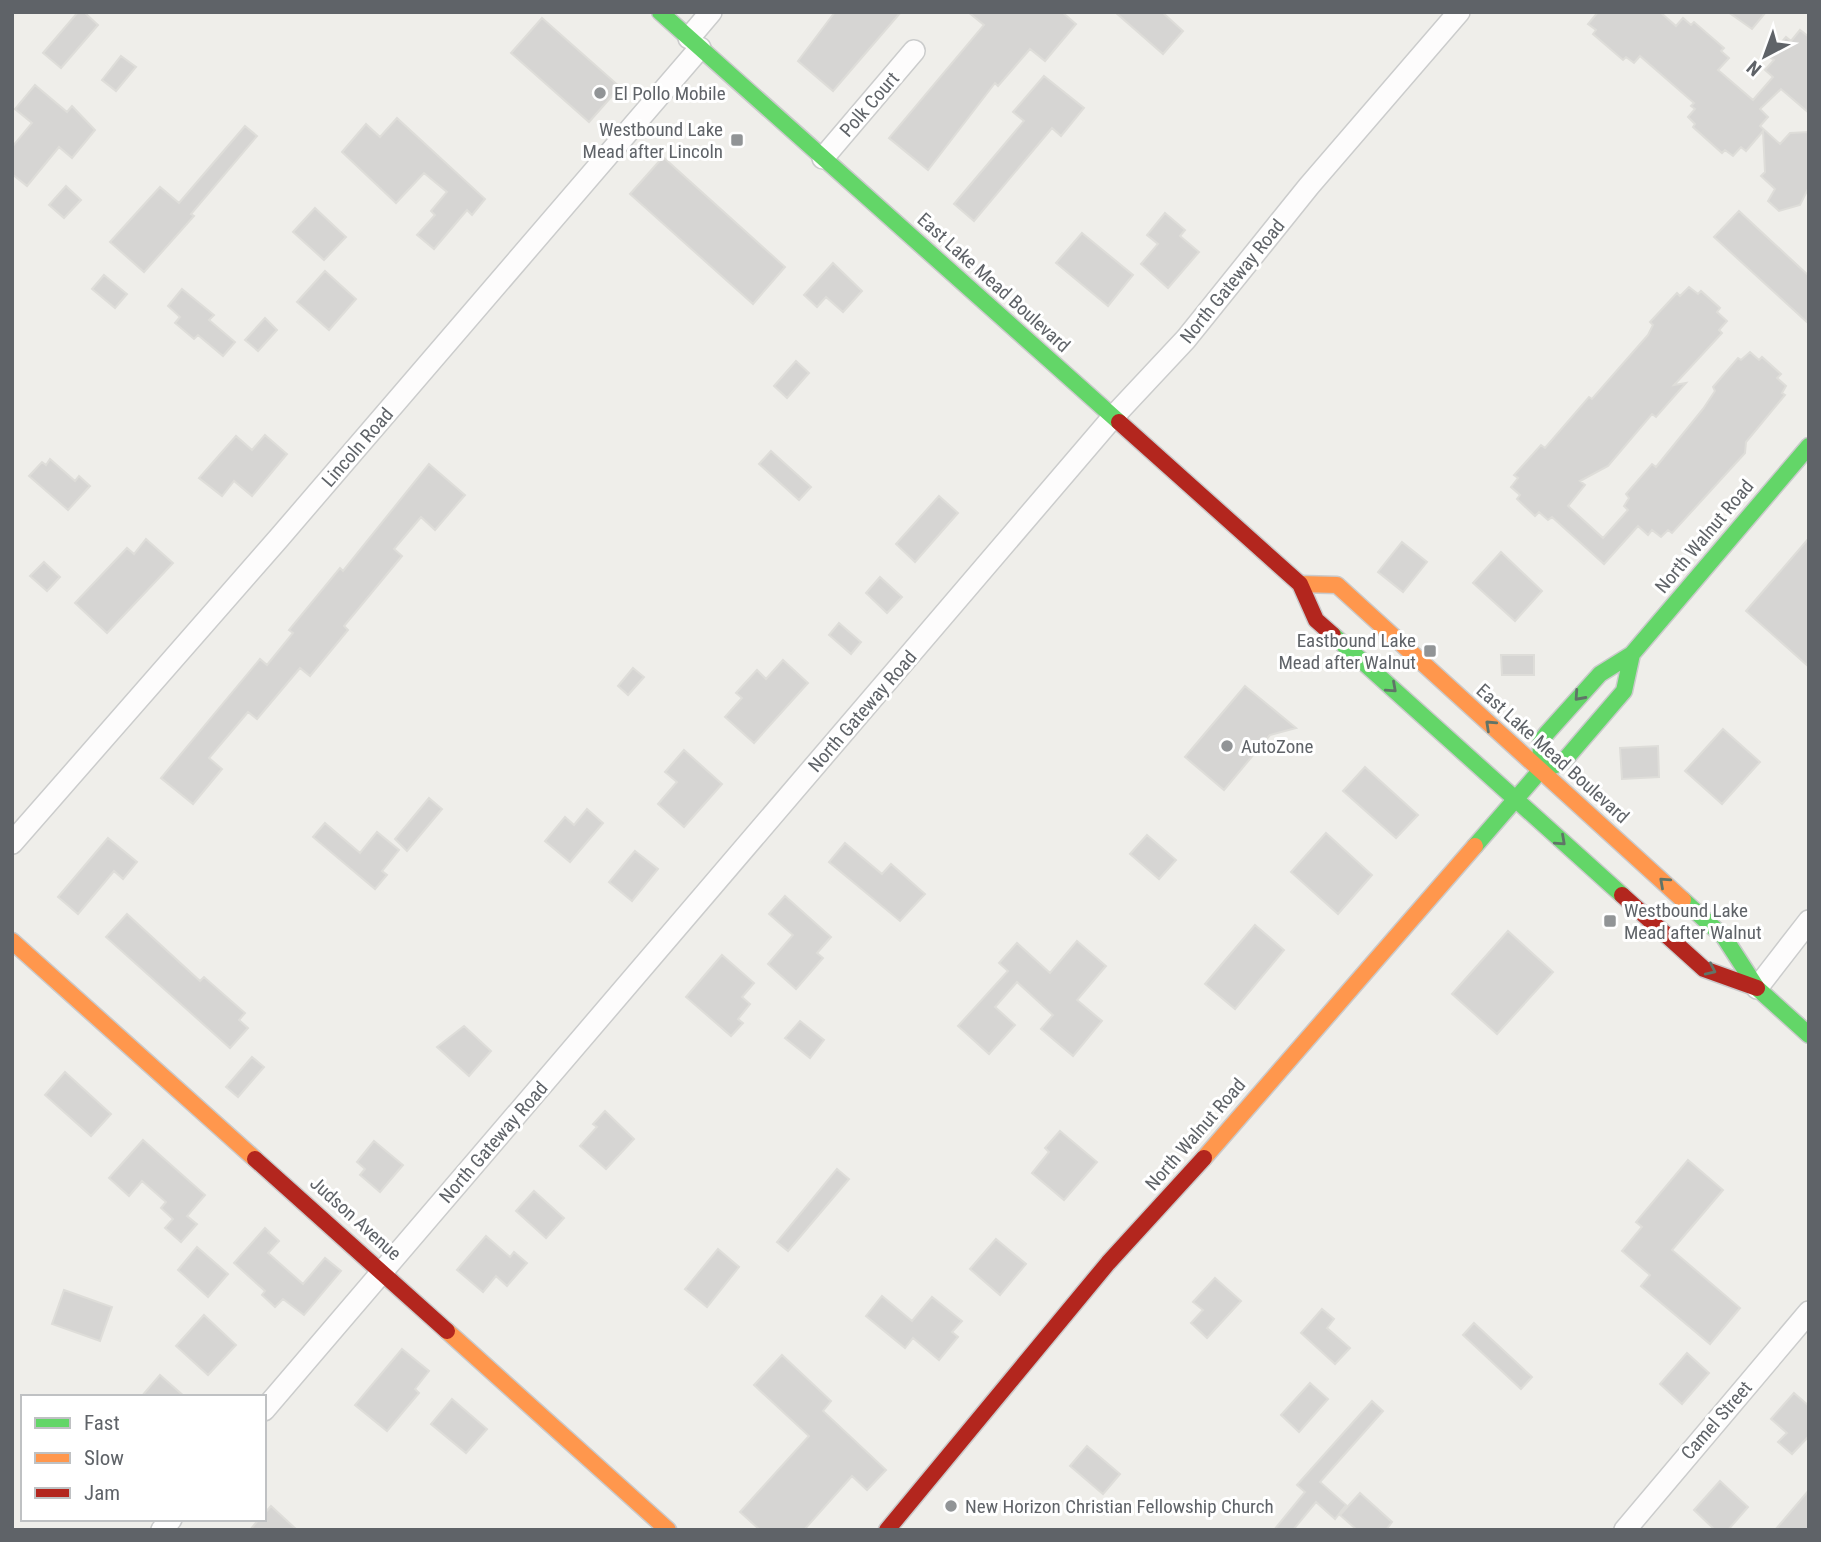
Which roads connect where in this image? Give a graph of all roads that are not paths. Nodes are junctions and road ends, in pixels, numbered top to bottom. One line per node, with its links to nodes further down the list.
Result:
1 (660, 12): 4 (street, East Lake Mead Boulevard)
2 (711, 12): 4 (street, Lincoln Road)
3 (1459, 12): 7 (street, North Gateway Road)
4 (694, 43): 6 (street, East Lake Mead Boulevard); 13 (street, Lincoln Road)
5 (914, 51): 6 (street, Polk Court)
6 (823, 158): 7 (street, East Lake Mead Boulevard)
7 (1113, 417): 9 (street, East Lake Mead Boulevard); 18 (street, North Gateway Road)
8 (1809, 446): 10 (street, North Walnut Road)
9 (1300, 584): 11 (street, East Lake Mead Boulevard, one-way to 9); 12 (street, East Lake Mead Boulevard, one-way to 12)
10 (1632, 654): 11 (street, North Walnut Road); 11 (street, North Walnut Road, one-way to 11)
11 (1540, 771): 12 (street, North Walnut Road); 16 (street, East Lake Mead Boulevard, one-way to 11)
12 (1516, 800): 16 (street, East Lake Mead Boulevard, one-way to 16); 22 (street, North Walnut Road)
13 (12, 843)
14 (1809, 921): 16 (street)
15 (12, 941): 18 (street, Judson Avenue)
16 (1757, 988): 17 (street, East Lake Mead Boulevard)
17 (1809, 1035)
18 (383, 1271): 20 (street, North Gateway Road); 21 (street, Judson Avenue)
19 (1809, 1312): 23 (street, Camel Street)
20 (266, 1408)
21 (668, 1530)
22 (887, 1530)
23 (1625, 1530)

